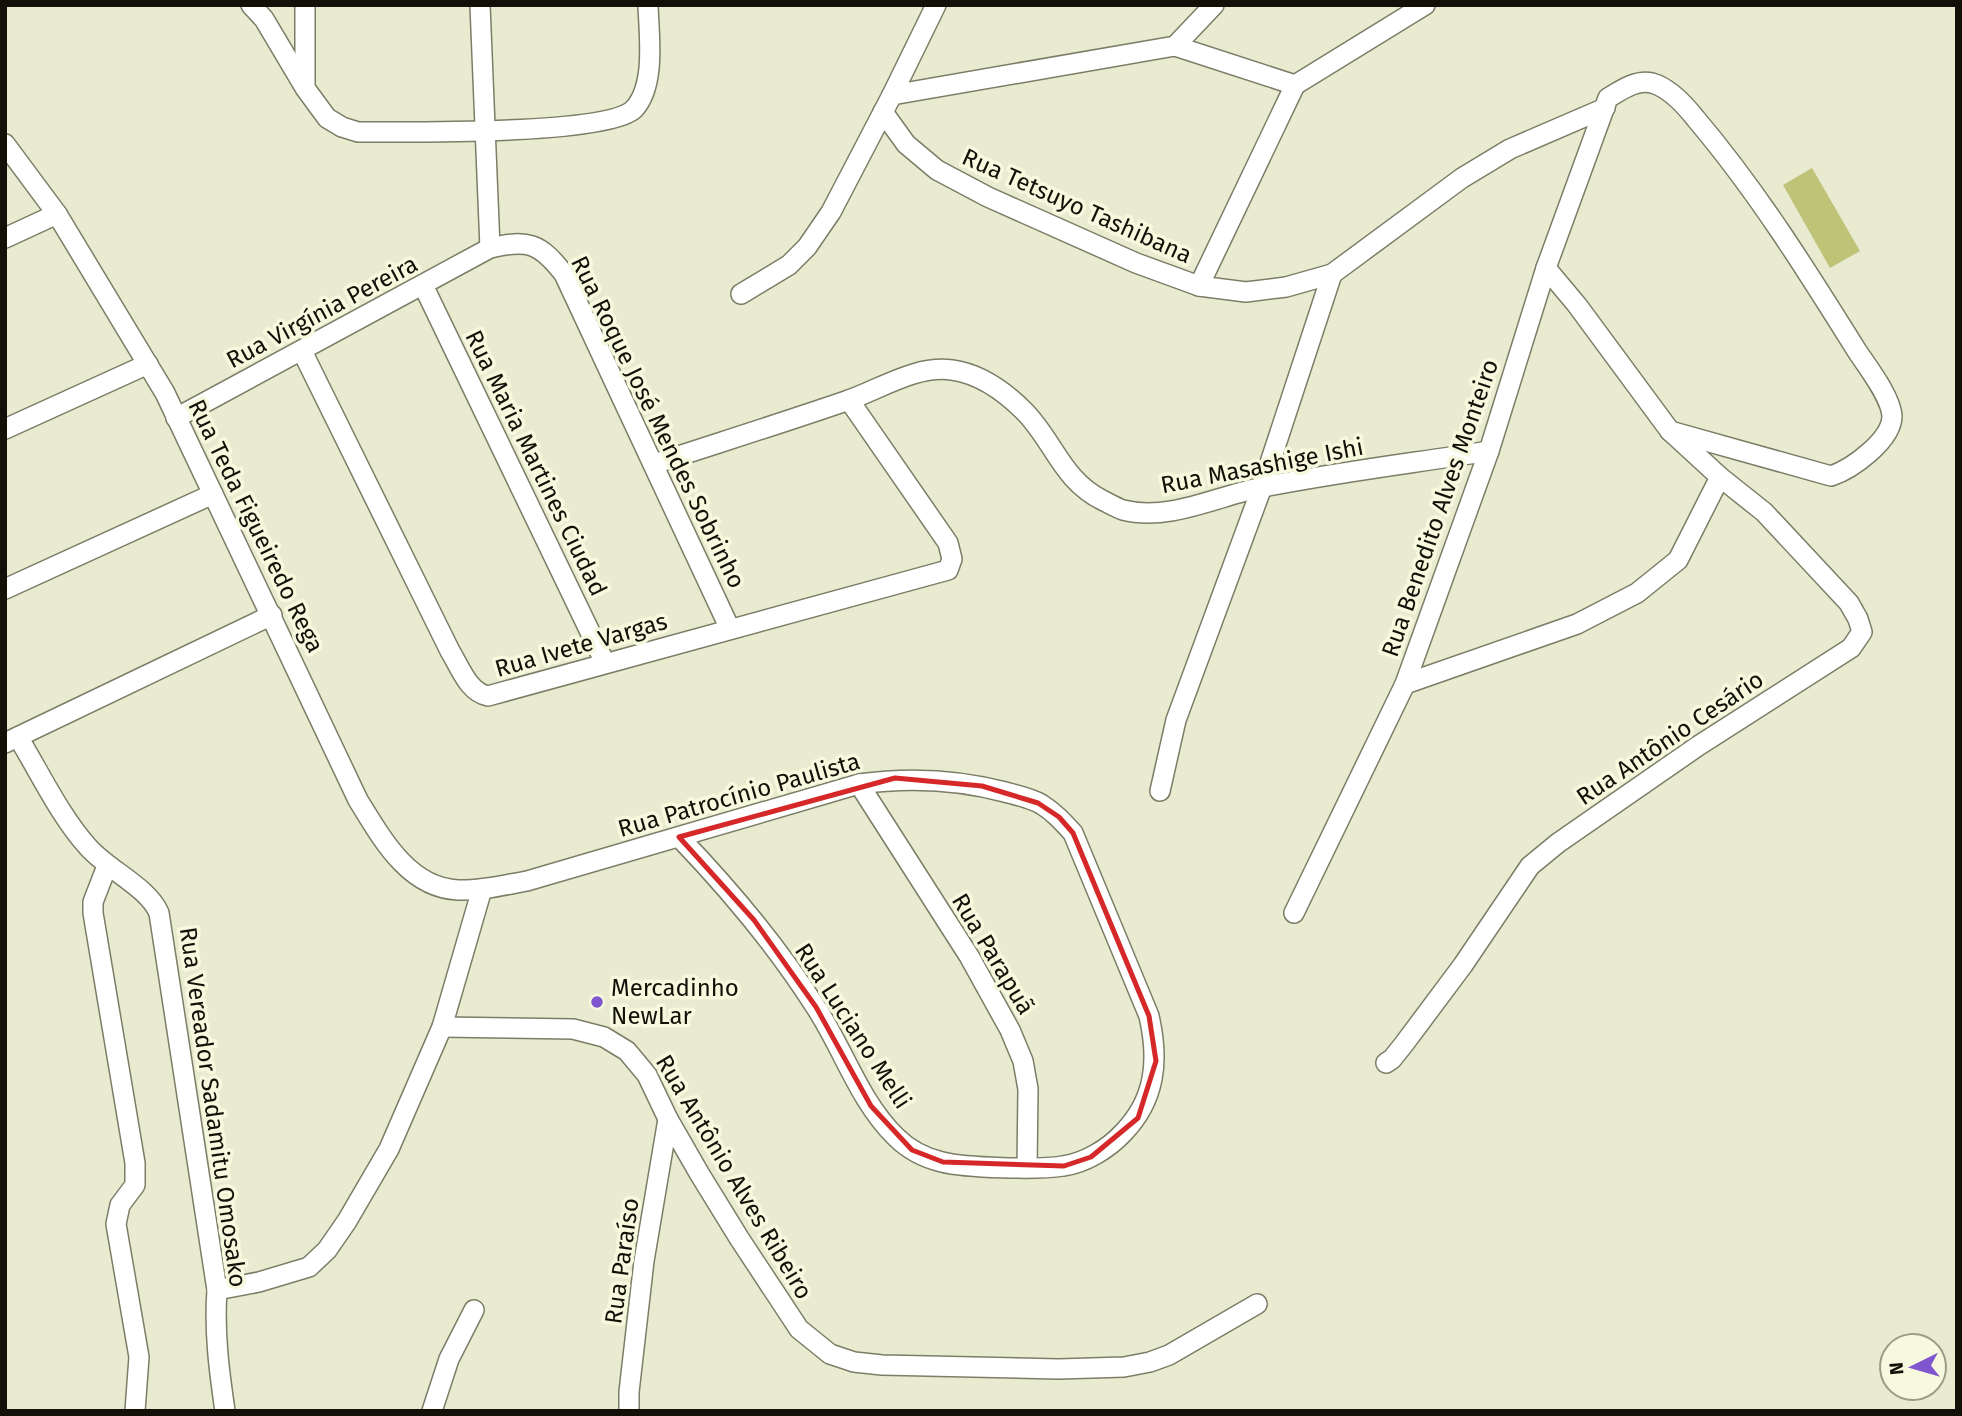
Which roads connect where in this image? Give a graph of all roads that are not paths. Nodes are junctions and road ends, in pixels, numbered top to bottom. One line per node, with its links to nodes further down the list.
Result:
1 (251, 5): 10 (street)
2 (305, 5): 10 (street)
3 (480, 5): 13 (street)
4 (648, 5): 13 (street)
5 (936, 5): 11 (street)
6 (1214, 5): 8 (street)
7 (1425, 5): 9 (street)
8 (1175, 46): 9 (street); 11 (street)
9 (1295, 85): 21 (street)
10 (305, 88): 13 (street)
11 (888, 104): 21 (street, Rua Tetsuyo Tashibana); 22 (street)
12 (1605, 108): 18 (street, Rua Benedito Alves Monteiro); 19 (street, Rua Tetsuyo Tashibana); 28 (street)
13 (484, 131): 17 (street)
14 (5, 144): 15 (street, Rua Teda Figueiredo Rega)
15 (57, 214): 16 (street); 24 (street, Rua Teda Figueiredo Rega)
16 (5, 238)
17 (490, 248): 20 (street, Rua Virgínia Pereira); 30 (street, Rua Roque José Mendes Sobrinho)
18 (1546, 268): 28 (street); 29 (street, Rua Benedito Alves Monteiro)
19 (1332, 274): 21 (street, Rua Tetsuyo Tashibana); 32 (street)
20 (423, 285): 23 (street, Rua Virgínia Pereira); 37 (street, Rua Maria Martines Ciudad)
21 (1199, 286)
22 (741, 294)
23 (302, 352): 26 (street, Rua Virgínia Pereira); 37 (street, Rua Ivete Vargas)
24 (148, 364): 26 (street, Rua Teda Figueiredo Rega); 27 (street)
25 (849, 400): 30 (street, Rua Masashige Ishi); 32 (street, Rua Masashige Ishi); 36 (street, Rua Ivete Vargas)
26 (176, 418): 33 (street, Rua Teda Figueiredo Rega)
27 (5, 429)
28 (1670, 431): 31 (street)
29 (1489, 451): 32 (street, Rua Masashige Ishi); 38 (street, Rua Benedito Alves Monteiro)
30 (654, 464): 36 (street, Rua Roque José Mendes Sobrinho)
31 (1720, 477): 38 (street); 47 (street, Rua Antônio Cesário)
32 (1262, 487): 41 (street)
33 (213, 494): 34 (street); 35 (street, Rua Teda Figueiredo Rega)
34 (5, 589)
35 (272, 615): 39 (street); 44 (street, Rua Teda Figueiredo Rega)
36 (730, 629): 37 (street, Rua Ivete Vargas)
37 (605, 663)
38 (1405, 684): 45 (street, Rua Benedito Alves Monteiro)
39 (12, 740): 43 (street, Rua Vereador Sadamitu Omosako)
40 (859, 784): 42 (street, Rua Patrocínio Paulista); 49 (street, Rua Parapuã); 49 (street, Rua Patrocínio Paulista)
41 (1160, 791)
42 (679, 837): 44 (street, Rua Patrocínio Paulista); 49 (street, Rua Luciano Melli)
43 (107, 866): 50 (street, Rua Vereador Sadamitu Omosako); 53 (street)
44 (482, 890): 46 (street)
45 (1294, 913)
46 (442, 1027): 48 (street, Rua Antônio Alves Ribeiro); 50 (street)
47 (1386, 1063)
48 (668, 1119): 51 (street, Rua Antônio Alves Ribeiro); 56 (street, Rua Paraíso)
49 (1027, 1167)
50 (218, 1290): 54 (street, Rua Vereador Sadamitu Omosako)
51 (1256, 1304)
52 (474, 1310): 55 (street)
53 (135, 1411)
54 (225, 1411)
55 (432, 1411)
56 (629, 1411)

